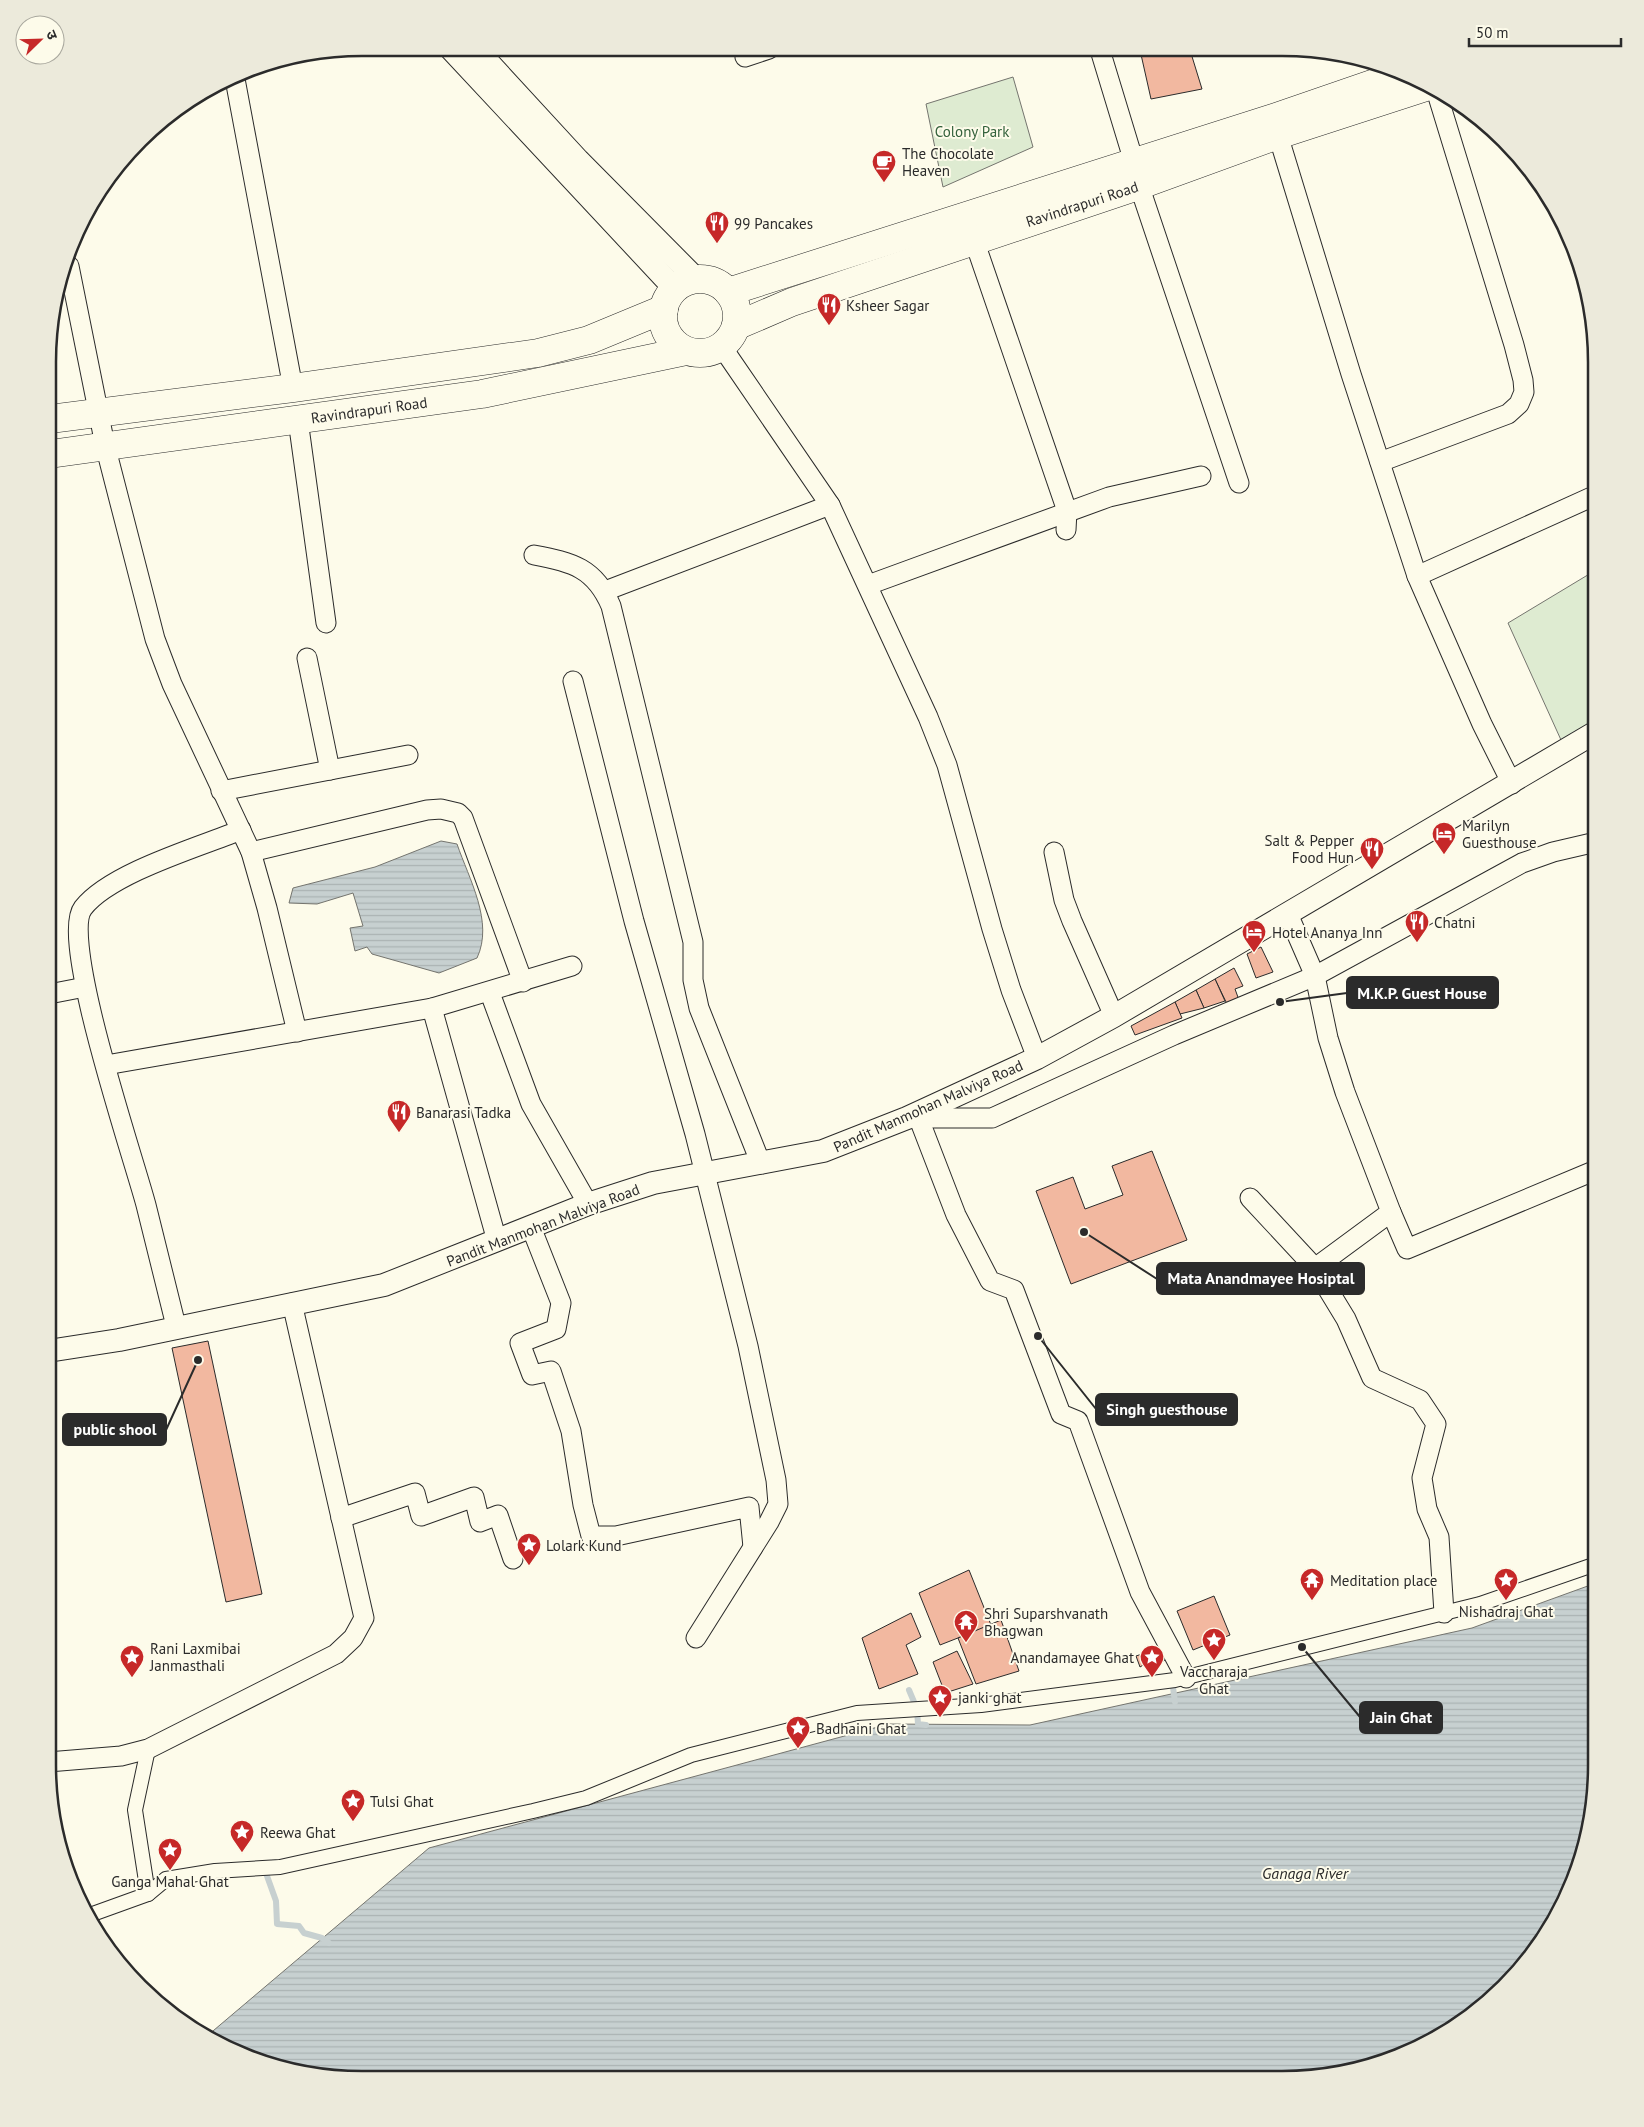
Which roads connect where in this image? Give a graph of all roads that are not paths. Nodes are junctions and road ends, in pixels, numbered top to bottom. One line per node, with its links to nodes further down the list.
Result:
1 (457, 56): 14 (street)
2 (482, 56): 14 (street)
3 (748, 56): 5 (street)
4 (1102, 56): 11 (street)
5 (745, 57)
6 (1392, 77): 11 (main road, Ravindrapuri Road)
7 (236, 84): 18 (street)
8 (1419, 89): 10 (main road, Ravindrapuri Road)
9 (1439, 100): 24 (street)
10 (1278, 135): 11 (main road, Ravindrapuri Road); 24 (street)
11 (1137, 174): 12 (main road, Ravindrapuri Road); 15 (main road, Ravindrapuri Road); 26 (street)
12 (974, 240): 16 (main road, Ravindrapuri Road); 29 (street)
13 (70, 272): 19 (street)
14 (678, 292): 15 (main road); 17 (main road); 18 (main road)
15 (728, 292): 16 (main road)
16 (729, 336): 17 (main road); 28 (street)
17 (686, 351): 21 (main road, Ravindrapuri Road)
18 (293, 388): 19 (main road)
19 (100, 412): 20 (main road); 22 (street)
20 (56, 418)
21 (298, 420): 22 (main road, Ravindrapuri Road); 34 (street)
22 (105, 445): 23 (main road, Ravindrapuri Road); 41 (street)
23 (56, 453)
24 (1380, 462): 31 (street)
25 (1201, 476): 29 (street)
26 (1239, 484)
27 (1588, 499): 31 (street)
28 (830, 505): 32 (street); 33 (street)
29 (1066, 520): 32 (street)
30 (534, 555): 33 (street)
31 (1417, 576): 40 (street)
32 (868, 585): 56 (street)
33 (605, 590): 59 (street)
34 (326, 623)
35 (307, 658): 39 (street)
36 (573, 681): 61 (street)
37 (1588, 737): 40 (street, Pandit Manmohan Malviya Road)
38 (408, 754): 39 (street)
39 (330, 770): 41 (street)
40 (1512, 784): 46 (street, Pandit Manmohan Malviya Road)
41 (221, 791): 42 (street)
42 (241, 830): 44 (street); 50 (street)
43 (1588, 844): 48 (street)
44 (251, 852): 49 (street); 55 (street)
45 (1054, 852): 54 (street)
46 (1288, 914): 48 (street); 54 (street, Pandit Manmohan Malviya Road)
47 (572, 966): 49 (street)
48 (1315, 976): 58 (street); 64 (street)
49 (523, 982): 52 (street)
50 (85, 987): 51 (street); 57 (street)
51 (56, 993)
52 (490, 993): 53 (street); 63 (street)
53 (432, 1008): 55 (street); 66 (street)
54 (1114, 1016): 56 (street, Pandit Manmohan Malviya Road)
55 (297, 1032): 57 (street)
56 (1037, 1058): 58 (street, Pandit Manmohan Malviya Road)
57 (106, 1065): 69 (street)
58 (913, 1118): 59 (street, Pandit Manmohan Malviya Road); 77 (street)
59 (761, 1164): 61 (street, Pandit Manmohan Malviya Road)
60 (1588, 1173): 64 (street)
61 (706, 1175): 63 (street, Pandit Manmohan Malviya Road); 72 (street)
62 (1250, 1198): 67 (street)
63 (588, 1204): 65 (street, Pandit Manmohan Malviya Road)
64 (1390, 1212): 67 (street)
65 (531, 1227): 66 (street, Pandit Manmohan Malviya Road); 72 (street)
66 (497, 1241): 68 (street, Pandit Manmohan Malviya Road)
67 (1315, 1268): 75 (street)
68 (292, 1304): 69 (street, Pandit Manmohan Malviya Road); 71 (street)
69 (176, 1326): 70 (street, Pandit Manmohan Malviya Road)
70 (56, 1350)
71 (341, 1518): 73 (street); 78 (street)
72 (753, 1546): 76 (street)
73 (513, 1559)
74 (1588, 1567): 75 (street)
75 (1444, 1613): 77 (street)
76 (696, 1638)
77 (1186, 1678): 80 (street)
78 (148, 1749): 79 (street); 80 (street)
79 (56, 1761)
80 (148, 1894): 81 (street)
81 (95, 1913)

